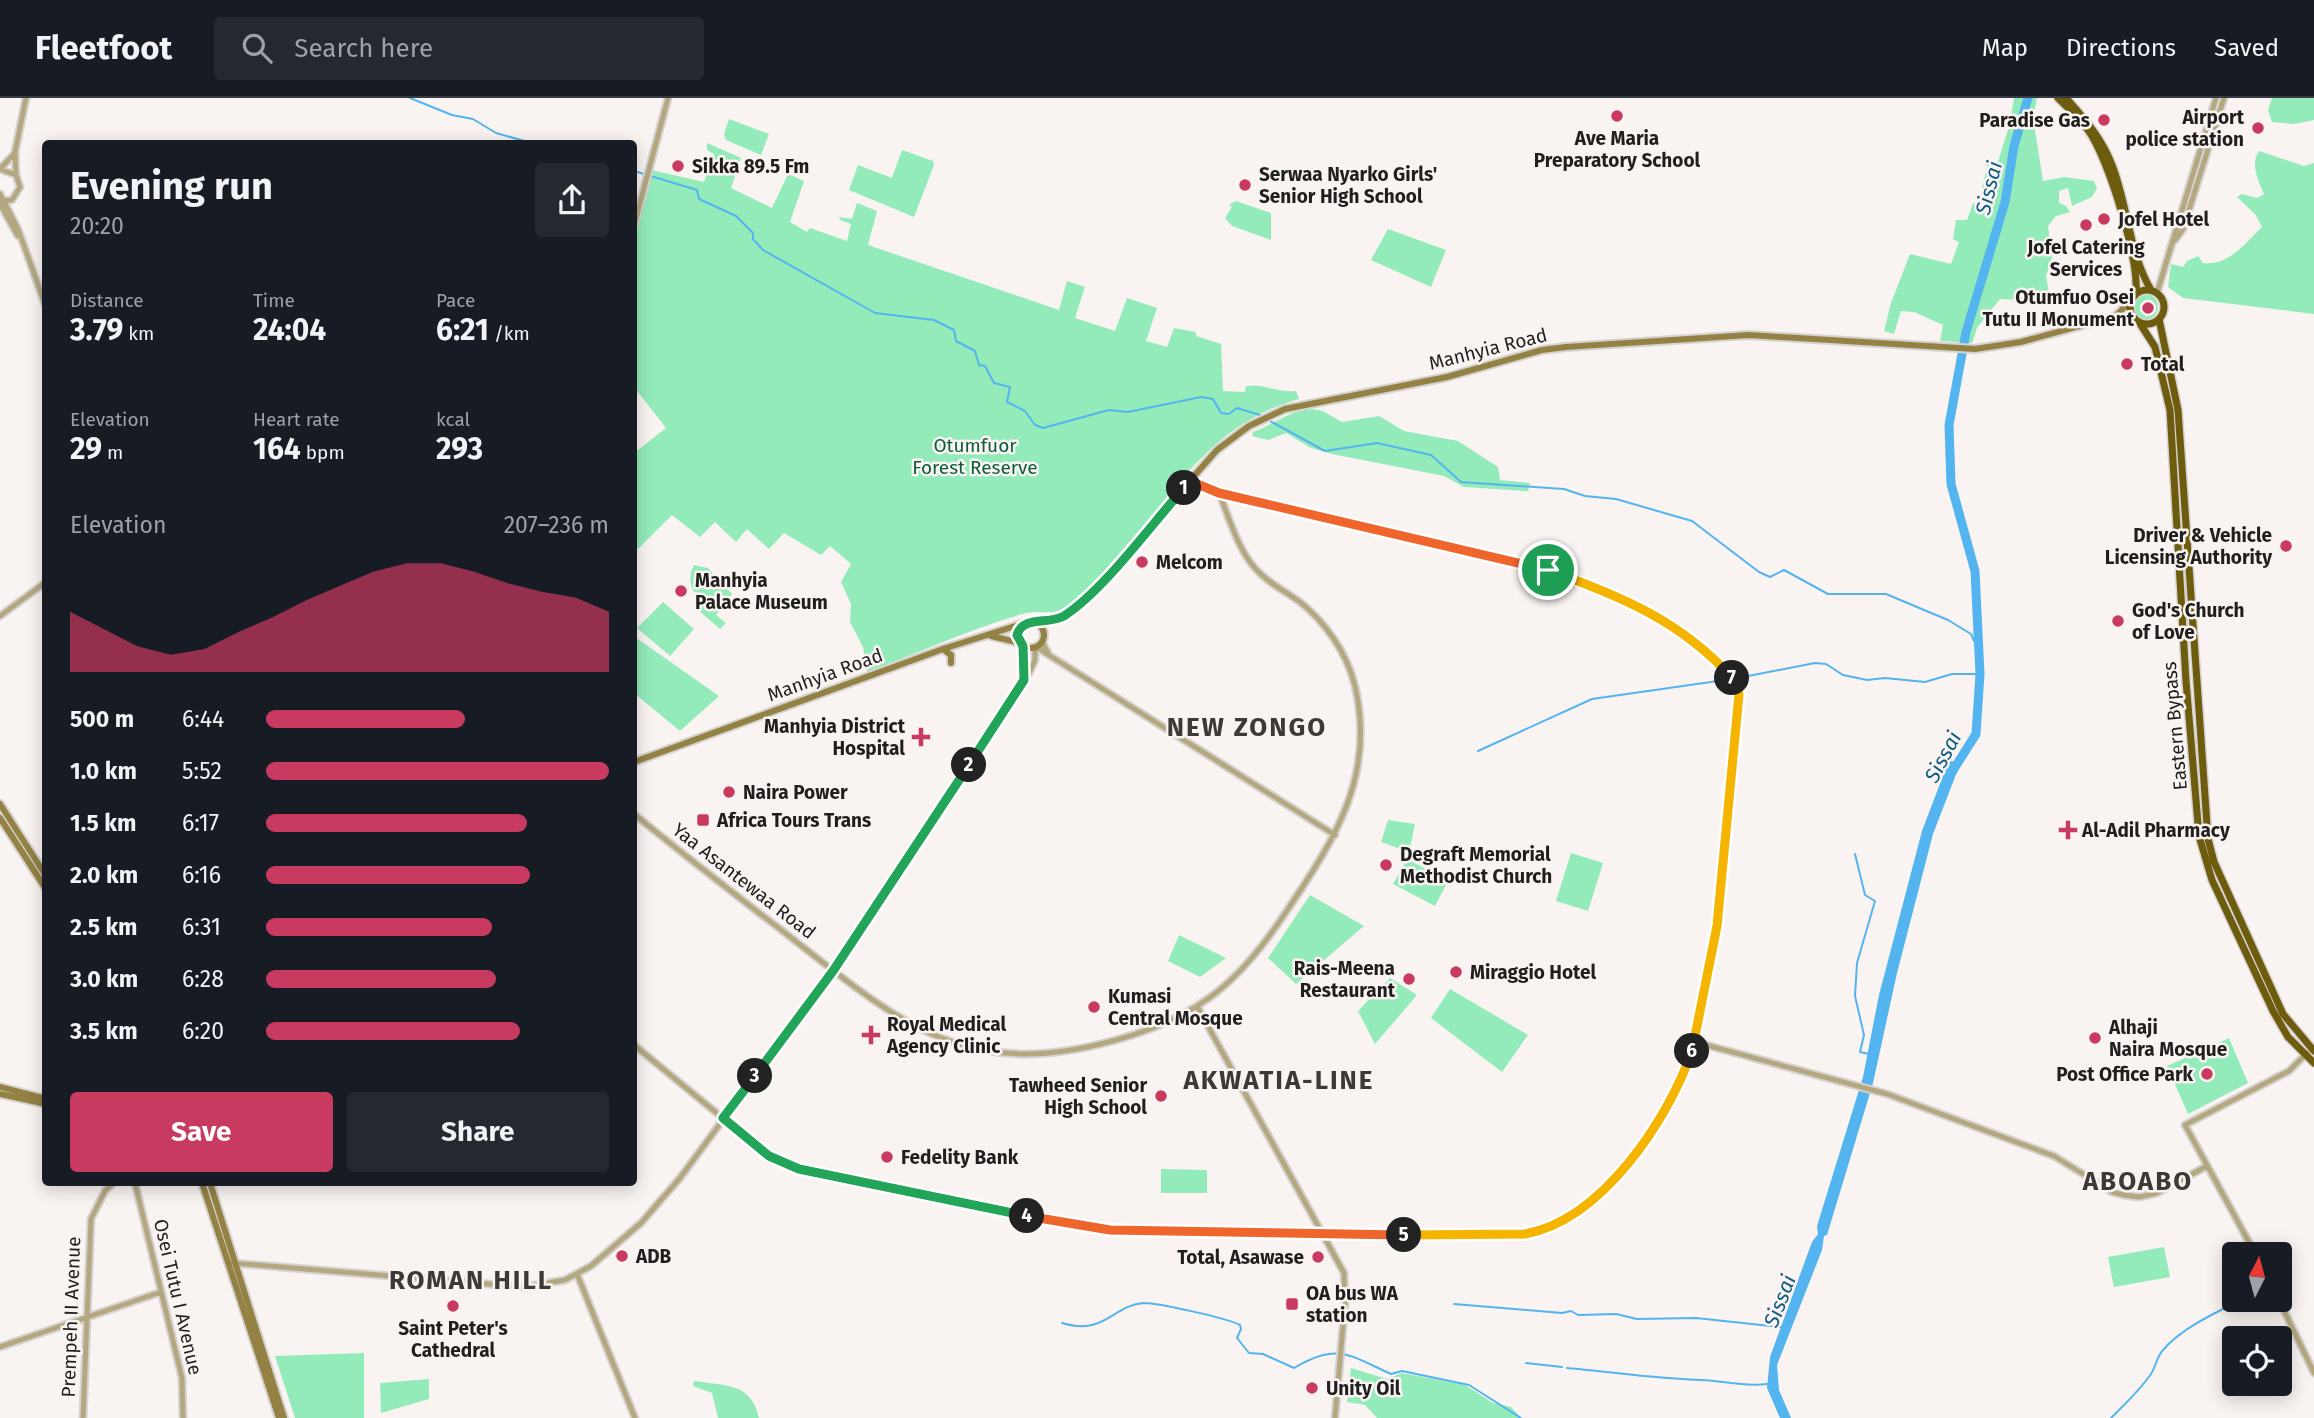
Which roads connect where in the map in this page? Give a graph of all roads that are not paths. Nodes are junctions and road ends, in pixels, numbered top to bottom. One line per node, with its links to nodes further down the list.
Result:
1 (26, 98): 7 (street)
2 (668, 98): 12 (street)
3 (2058, 98): 17 (highway)
4 (2066, 98): 15 (highway)
5 (2216, 98): 14 (street)
6 (2224, 98): 14 (street)
7 (15, 152): 8 (street); 9 (street)
8 (0, 169): 9 (street)
9 (16, 175): 11 (street)
10 (0, 194): 11 (street)
11 (4, 202): 13 (street); 13 (street)
12 (637, 215)
13 (19, 239): 16 (street)
14 (2173, 242): 15 (street)
15 (2154, 292): 17 (highway); 20 (highway)
16 (42, 297)
17 (2134, 297): 18 (main road); 19 (highway)
18 (2116, 316): 19 (main road, Manhyia Road); 21 (main road, Manhyia Road)
19 (2136, 319): 20 (highway); 46 (highway, Eastern Bypass)
20 (2159, 319): 46 (highway, Eastern Bypass)
21 (1190, 481): 22 (street); 25 (main road, Manhyia Road)
22 (1219, 493): 39 (street, Yaa Asantewaa Road); 44 (street)
23 (42, 585): 24 (street)
24 (0, 616)
25 (1056, 620): 26 (main road, Manhyia Road); 28 (main road)
26 (1032, 622): 27 (main road, Manhyia Road); 28 (main road); 29 (main road)
27 (986, 636): 29 (main road); 31 (main road, Manhyia Road)
28 (1043, 639): 30 (main road); 32 (street)
29 (1021, 645): 30 (main road); 34 (street)
30 (1035, 648): 32 (street); 34 (street)
31 (943, 649): 33 (main road); 35 (main road, Manhyia Road)
32 (1048, 653): 39 (street)
33 (951, 663)
34 (1024, 680): 42 (street)
35 (637, 761)
36 (0, 804): 40 (main road)
37 (637, 816): 42 (street, Yaa Asantewaa Road)
38 (0, 818): 41 (main road)
39 (1335, 835): 43 (street, Yaa Asantewaa Road)
40 (42, 870)
41 (42, 883)
42 (833, 971): 43 (street, Yaa Asantewaa Road); 52 (street)
43 (1198, 1008): 58 (street)
44 (1695, 1042): 53 (street); 58 (street)
45 (637, 1047): 52 (street)
46 (2311, 1051): 47 (highway, Eastern Bypass); 53 (street)
47 (2314, 1063)
48 (0, 1087): 50 (main road)
49 (0, 1094): 51 (main road)
50 (42, 1101)
51 (42, 1101)
52 (723, 1118): 58 (street); 61 (street)
53 (2207, 1166): 59 (street)
54 (110, 1186): 64 (street, Prempeh II Avenue)
55 (136, 1186): 62 (street, Osei Tutu I Avenue)
56 (203, 1186): 60 (main road)
57 (211, 1186): 60 (main road)
58 (1325, 1234): 72 (street)
59 (2249, 1242)
60 (231, 1263): 61 (street); 69 (main road); 70 (main road)
61 (577, 1274): 71 (street)
62 (162, 1292): 64 (street); 68 (street, Osei Tutu I Avenue)
63 (2285, 1312): 66 (street)
64 (88, 1317): 65 (street); 67 (street, Prempeh II Avenue)
65 (0, 1347)
66 (2314, 1373)
67 (83, 1418)
68 (183, 1418)
69 (279, 1418)
70 (284, 1418)
71 (635, 1418)
72 (1335, 1418)

